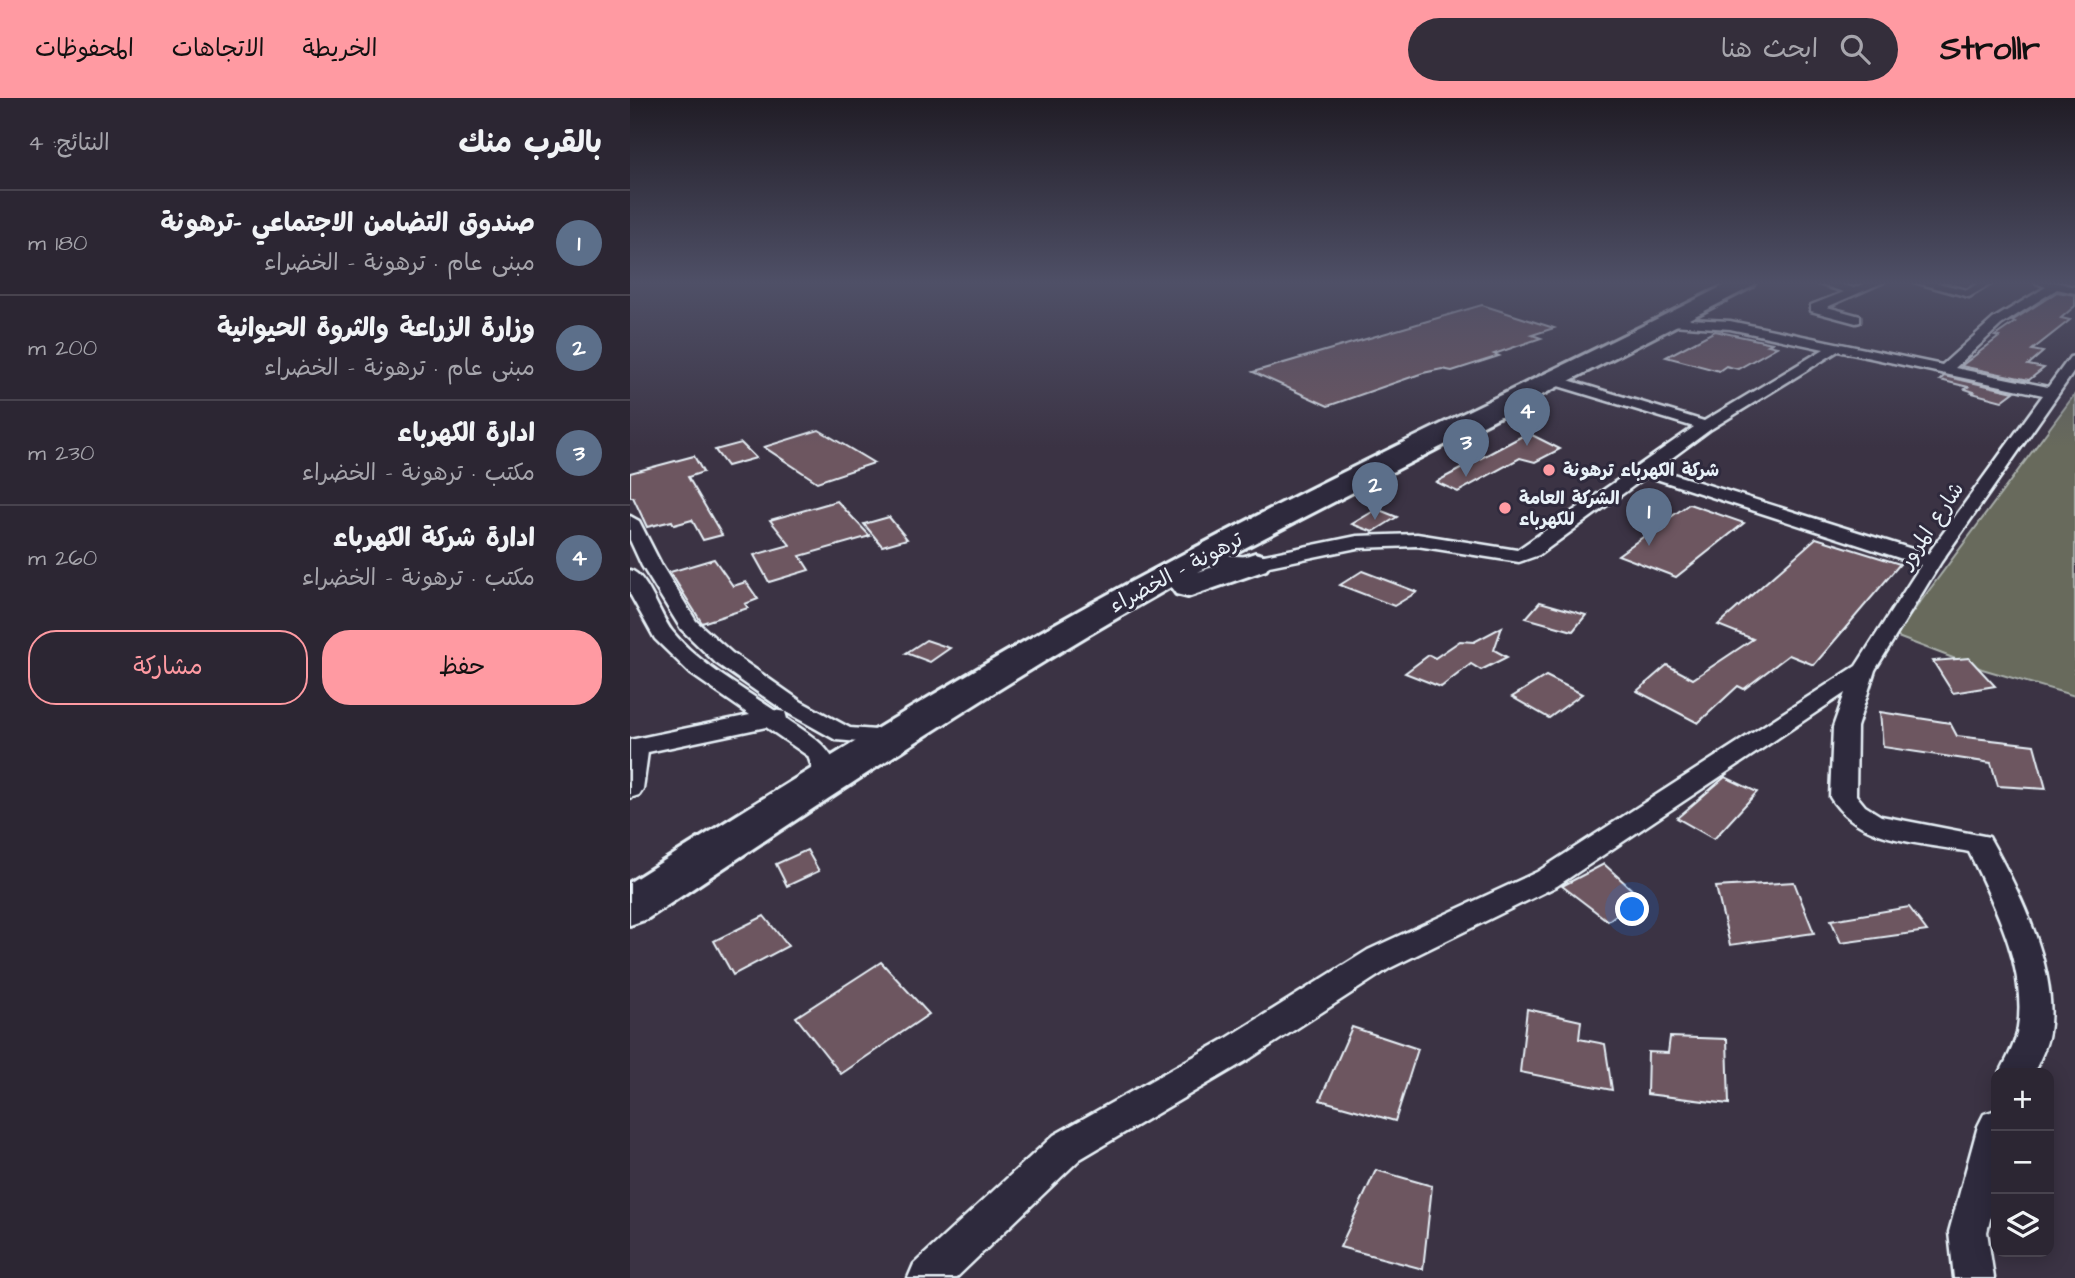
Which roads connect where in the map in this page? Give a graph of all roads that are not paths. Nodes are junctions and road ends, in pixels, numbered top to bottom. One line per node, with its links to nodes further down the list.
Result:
1 (1640, 337): 8 (highway, ترهونة - الخضراء)
2 (1784, 337): 5 (street)
3 (1836, 337): 5 (street)
4 (1981, 337): 7 (street)
5 (1826, 346): 7 (street); 10 (street)
6 (2072, 368): 9 (street, شارع المرور)
7 (1945, 370): 9 (street)
8 (1553, 380): 10 (street); 13 (highway, ترهونة - الخضراء)
9 (2050, 393): 15 (street, شارع المرور)
10 (1706, 426): 11 (street)
11 (1644, 470): 14 (street); 15 (street)
12 (631, 527): 19 (street)
13 (1229, 555): 14 (street); 14 (street); 17 (highway, ترهونة - الخضراء); 17 (highway)
14 (1291, 555)
15 (1932, 562): 18 (street, شارع المرور)
16 (630, 576): 20 (street)
17 (1105, 610): 21 (highway, ترهونة - الخضراء)
18 (1864, 670): 26 (street, شارع المرور); 28 (street)
19 (794, 707): 20 (street); 21 (street)
20 (772, 720): 22 (street); 23 (street)
21 (893, 737): 23 (highway, ترهونة - الخضراء)
22 (634, 747): 24 (street)
23 (827, 778): 25 (highway, ترهونة - الخضراء)
24 (630, 789)
25 (630, 906)
26 (2019, 1068)
27 (1995, 1131): 29 (street)
28 (928, 1278)
29 (1974, 1278)

